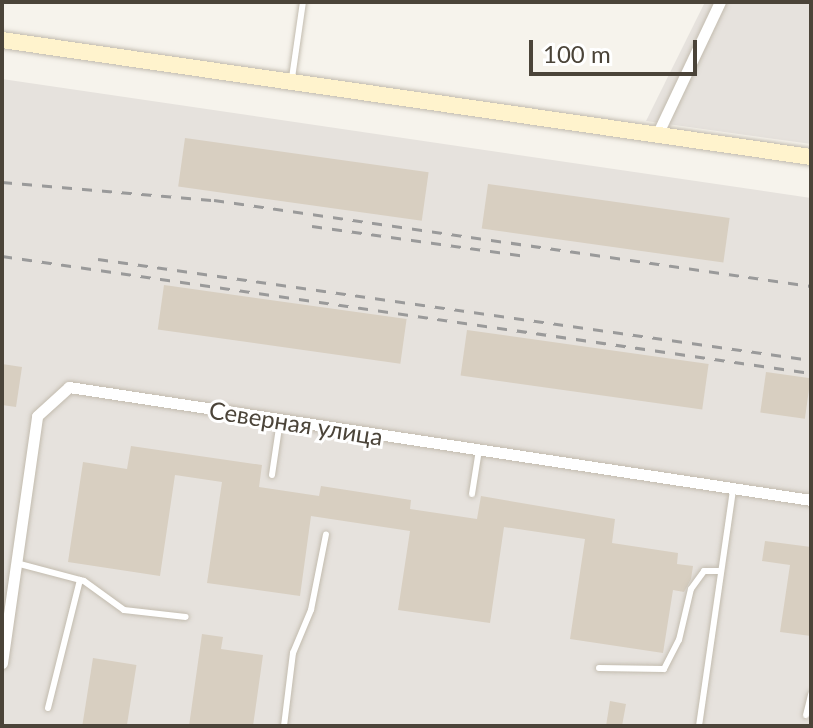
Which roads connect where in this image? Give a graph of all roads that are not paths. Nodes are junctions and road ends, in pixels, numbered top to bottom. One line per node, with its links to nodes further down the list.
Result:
1 (303, 2): 4 (lane)
2 (720, 2): 5 (street)
3 (2, 40): 4 (main road)
4 (291, 82): 5 (main road)
5 (657, 135): 6 (main road)
6 (811, 157)
7 (280, 421): 8 (street, Северная улица); 9 (lane); 14 (street, Северная улица)
8 (479, 450): 10 (street, Северная улица); 11 (lane)
9 (272, 475)
10 (733, 489): 12 (street, Северная улица); 15 (lane)
11 (472, 494)
12 (811, 500)
13 (326, 534): 23 (lane)
14 (16, 563): 16 (lane); 18 (street, Северная улица)
15 (721, 571): 19 (lane); 24 (lane)
16 (80, 580): 17 (lane); 21 (lane)
17 (186, 617)
18 (2, 663)
19 (599, 668)
20 (811, 695): 22 (lane)
21 (48, 708)
22 (806, 715)
23 (284, 726)
24 (699, 726)

